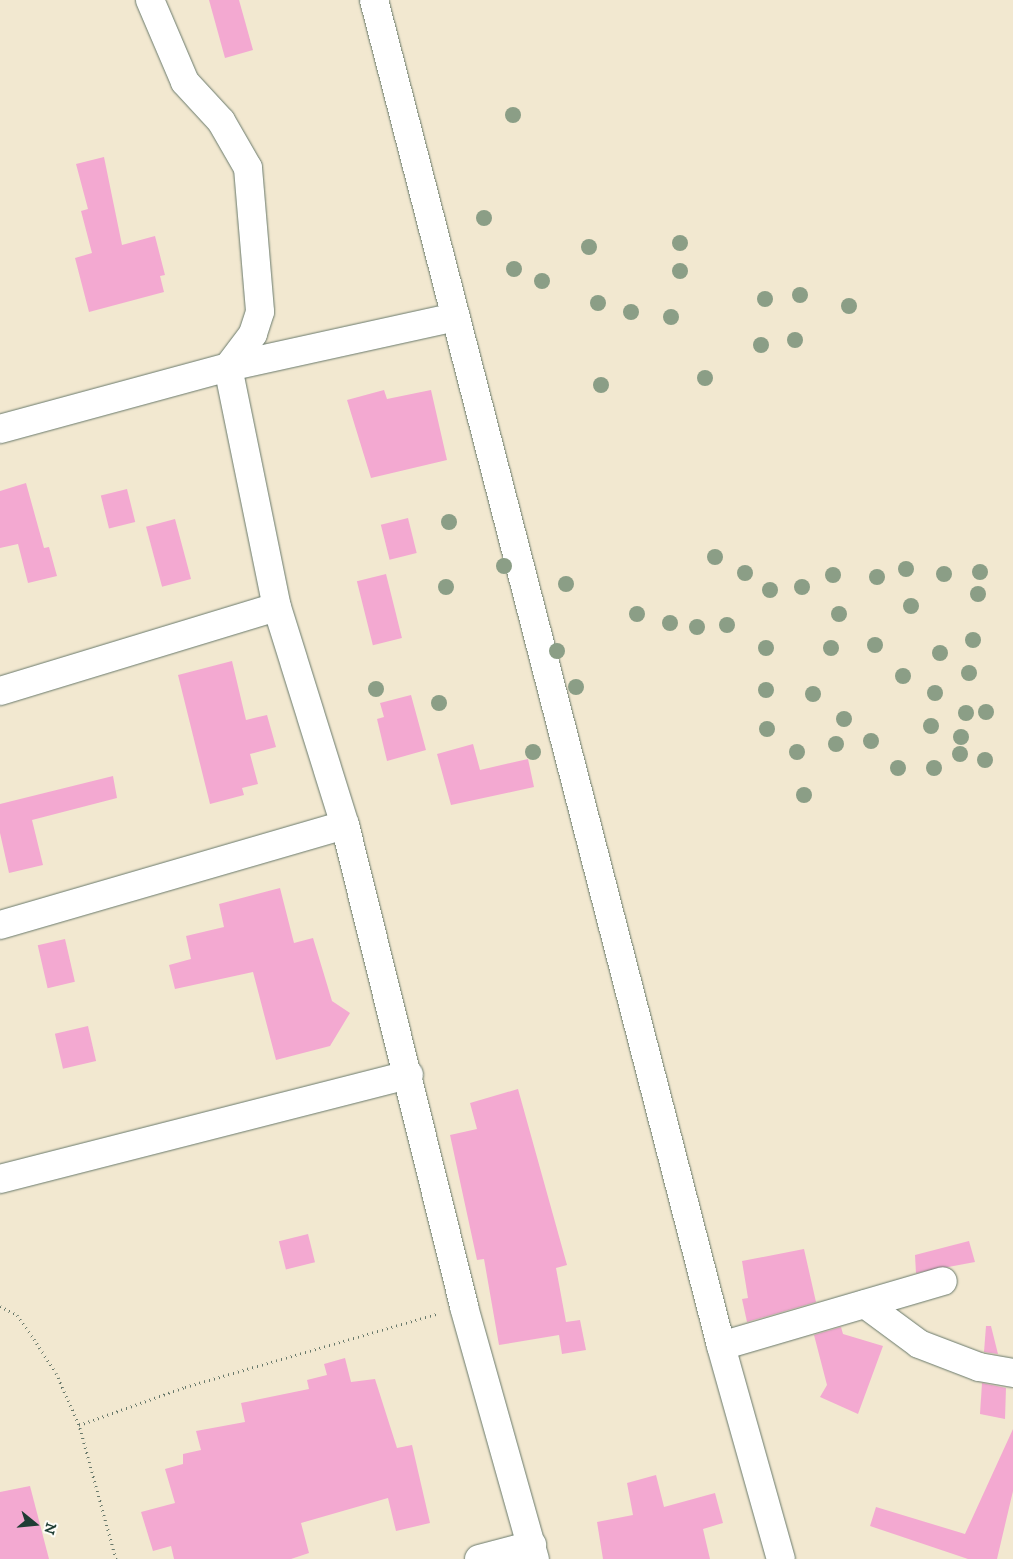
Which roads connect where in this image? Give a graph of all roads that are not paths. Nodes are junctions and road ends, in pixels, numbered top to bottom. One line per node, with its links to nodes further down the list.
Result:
1 (150, 0): 4 (street)
2 (374, 0): 3 (street)
3 (456, 317): 4 (street); 14 (street)
4 (228, 367): 5 (street); 6 (street)
5 (0, 429)
6 (277, 607): 7 (street); 8 (street)
7 (0, 691)
8 (346, 825): 9 (street); 10 (street)
9 (0, 925)
10 (409, 1075): 11 (street); 16 (street)
11 (0, 1179)
12 (943, 1281): 13 (street)
13 (865, 1304): 14 (street); 15 (street)
14 (721, 1346): 18 (street)
15 (1013, 1374)
16 (533, 1552): 17 (street)
17 (479, 1559)
18 (781, 1559)

